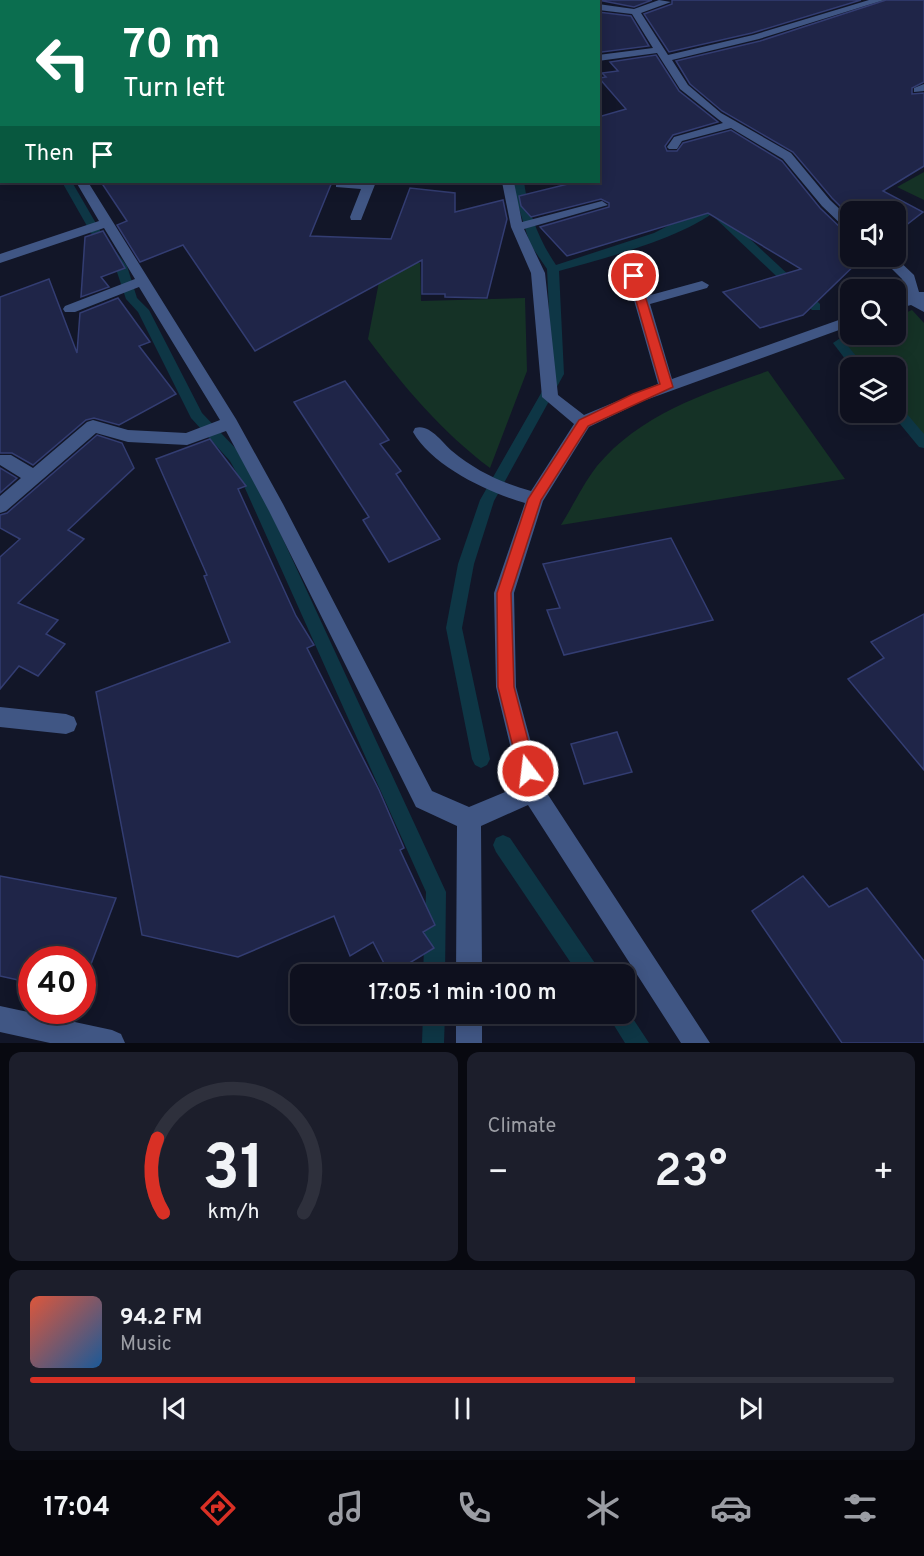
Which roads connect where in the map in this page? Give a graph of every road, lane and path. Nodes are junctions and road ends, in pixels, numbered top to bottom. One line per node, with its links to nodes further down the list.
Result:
1 (879, 0): 5 (street)
2 (669, 1): 4 (street)
3 (600, 7): 4 (street)
4 (635, 12): 5 (street)
5 (662, 55): 6 (street); 7 (street)
6 (600, 58)
7 (734, 124): 8 (street); 14 (street)
8 (673, 147)
9 (83, 183): 16 (street)
10 (508, 183): 17 (street)
11 (340, 184): 12 (street)
12 (369, 184): 15 (street)
13 (602, 205): 17 (street)
14 (840, 216)
15 (356, 217)
16 (105, 223): 18 (street); 21 (street)
17 (520, 226): 29 (street)
18 (0, 260)
19 (897, 267): 23 (street)
20 (634, 276): 24 (street)
21 (142, 281): 25 (street); 28 (street)
22 (702, 285): 24 (street)
23 (920, 300)
24 (641, 302): 27 (street)
25 (70, 309)
26 (840, 325): 27 (street)
27 (667, 387): 29 (street)
28 (231, 423): 32 (street); 38 (street)
29 (583, 423): 33 (street)
30 (421, 432): 33 (street)
31 (5, 460): 32 (street)
32 (34, 477): 34 (street)
33 (534, 499): 37 (street)
34 (0, 506)
35 (0, 717): 36 (street)
36 (66, 724)
37 (533, 792): 38 (street); 44 (street)
38 (469, 819): 39 (street)
39 (469, 964)
40 (0, 1019): 42 (street)
41 (469, 1024): 43 (street)
42 (112, 1043)
43 (469, 1043)
44 (697, 1043)

